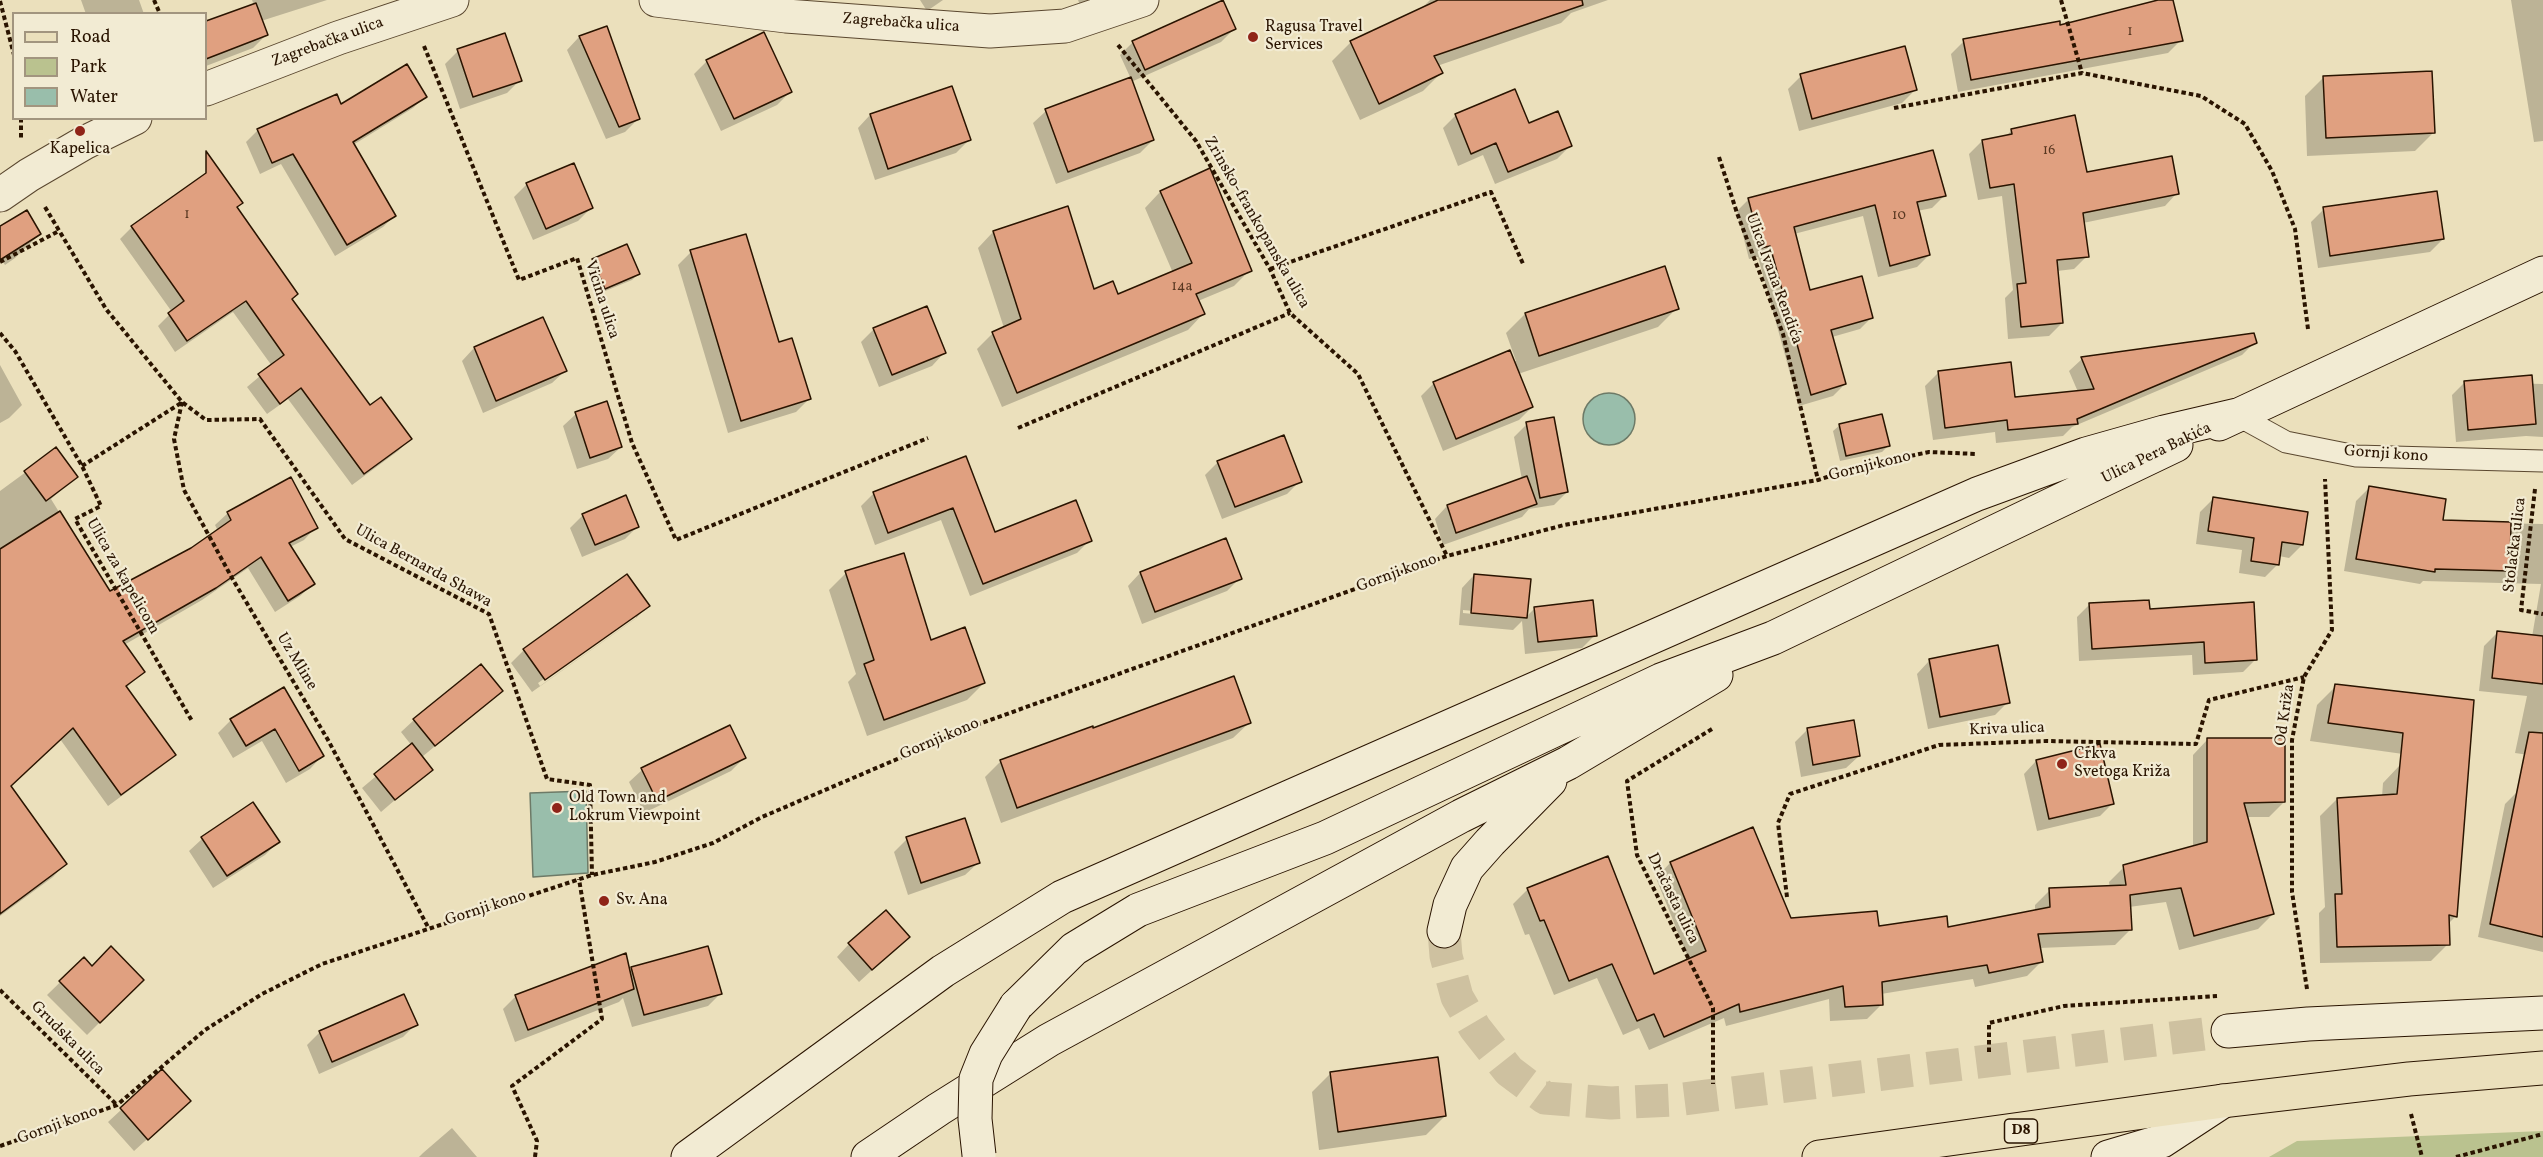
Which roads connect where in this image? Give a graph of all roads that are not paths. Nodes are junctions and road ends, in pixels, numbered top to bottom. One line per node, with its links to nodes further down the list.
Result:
1 (452, 0): 4 (main road, Zagrebačka ulica)
2 (656, 0): 3 (main road, Zagrebačka ulica)
3 (1142, 0)
4 (207, 89)
5 (131, 120): 6 (main road)
6 (0, 195)
7 (2543, 273): 8 (main road, Ulica Pera Bakića)
8 (2238, 415): 9 (lane, Gornji kono); 10 (main road, Ulica Pera Bakića); 18 (main road)
9 (2541, 461)
10 (1773, 638): 11 (main road); 17 (main road, bridge)
11 (1568, 763): 12 (main road); 19 (main road)
12 (1444, 931)
13 (2543, 1013): 14 (main road)
14 (2228, 1031)
15 (2543, 1068): 16 (main road, D8)
16 (2223, 1101): 20 (main road, D8); 21 (main road)
17 (980, 1156)
18 (688, 1157)
19 (868, 1157)
20 (1819, 1157)
21 (2108, 1157)

